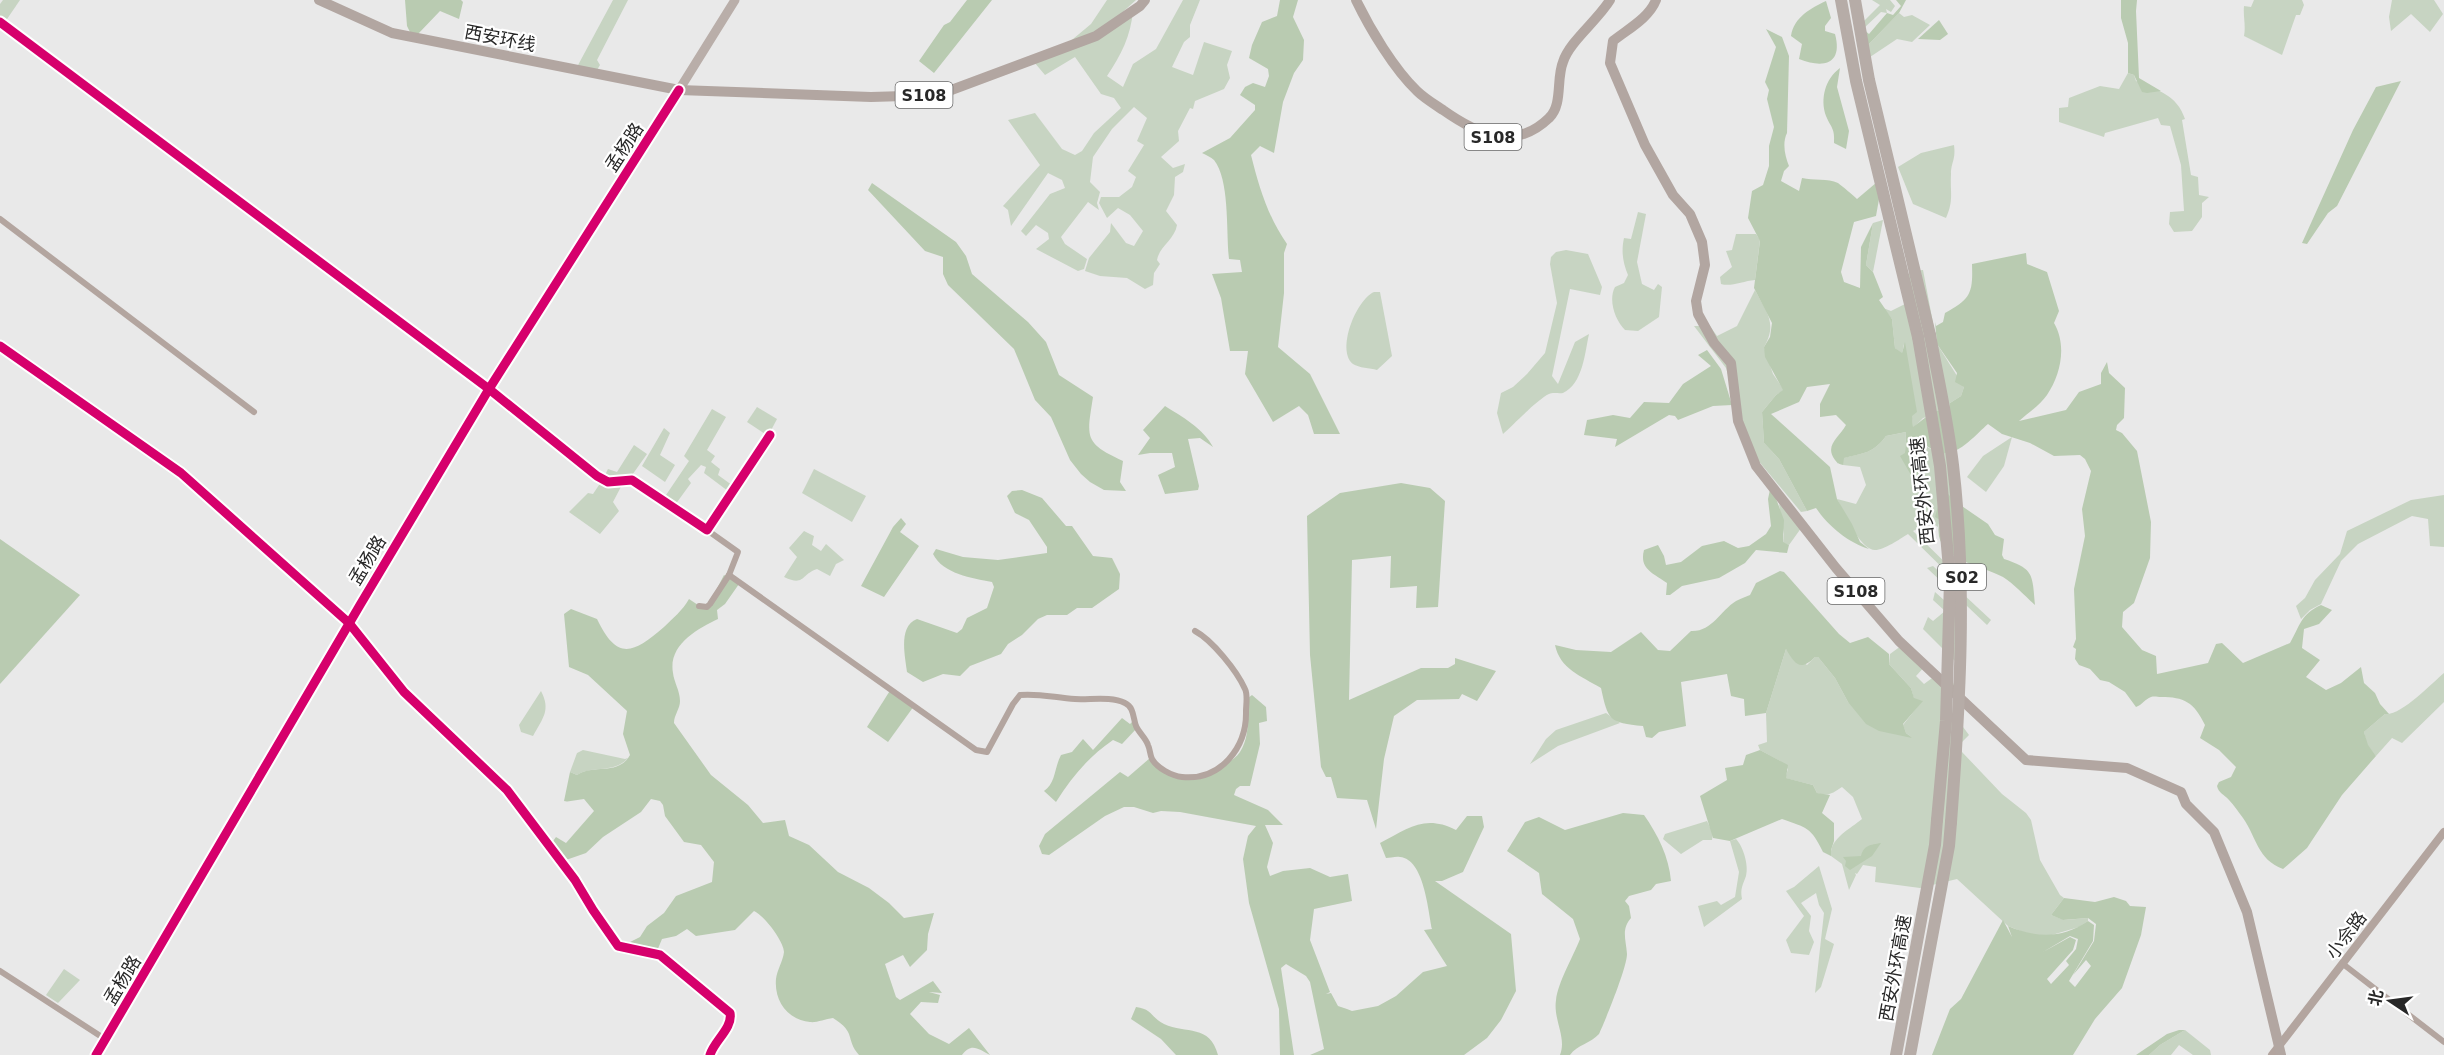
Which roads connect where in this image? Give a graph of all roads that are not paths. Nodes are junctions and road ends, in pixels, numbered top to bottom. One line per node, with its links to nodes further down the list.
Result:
1 (319, 0): 10 (main road, 西安环线 / S108)
2 (735, 0): 10 (main road, 孟杨路)
3 (1145, 0): 10 (main road, S108)
4 (1356, 0): 5 (main road, S108)
5 (1610, 0)
6 (1656, 0): 28 (main road, S108)
7 (1841, 0): 11 (highway, 西安外环高速 / S02)
8 (1855, 0): 11 (highway, 西安外环高速 / S02)
9 (0, 22): 15 (street)
10 (679, 90): 15 (street, 孟杨路)
11 (1871, 118): 13 (highway, 西安外环高速 / S02); 13 (highway, 西安外环高速 / S02)
12 (0, 219): 16 (street)
13 (1924, 336): 31 (highway, 西安外环高速 / S02, bridge); 32 (highway, 西安外环高速 / S02, bridge)
14 (0, 346): 21 (street)
15 (489, 389): 18 (street); 21 (street, 孟杨路)
16 (254, 412)
17 (771, 435): 18 (street)
18 (707, 530): 19 (street)
19 (729, 575): 20 (street); 22 (street)
20 (699, 606)
21 (349, 623): 26 (street, 孟杨路); 30 (street)
22 (1195, 631)
23 (2444, 832): 24 (street, 小佘路)
24 (2343, 964): 27 (street); 28 (street, 小佘路)
25 (0, 971): 26 (street)
26 (105, 1040): 29 (street, 孟杨路)
27 (2444, 1042)
28 (2278, 1053)
29 (98, 1054)
30 (710, 1055)
31 (1896, 1055)
32 (1910, 1055)

